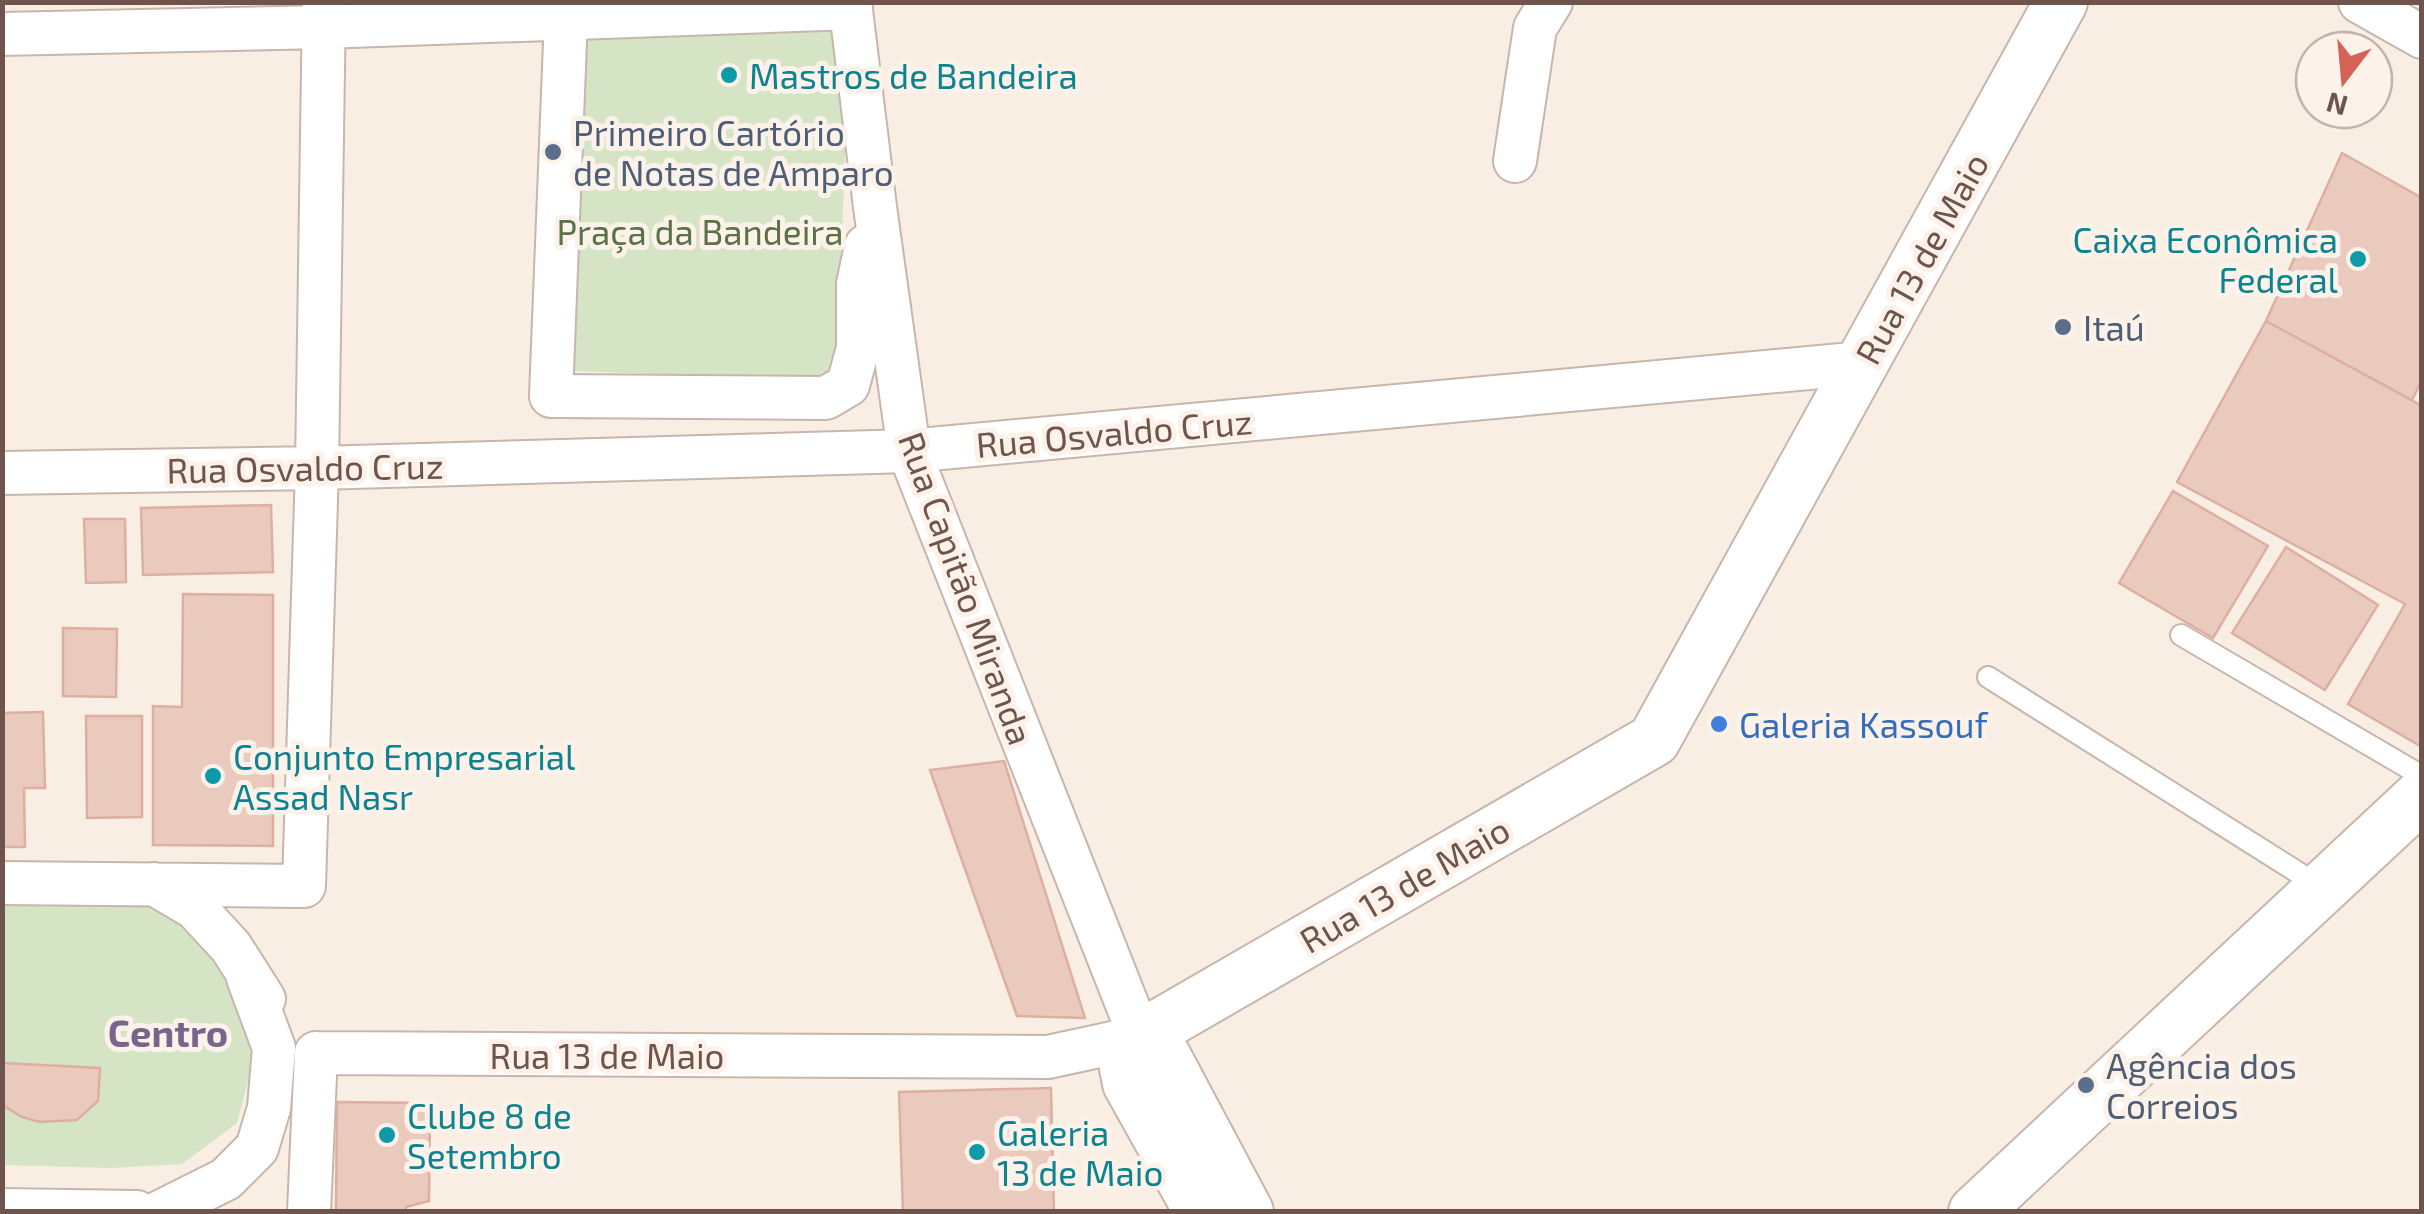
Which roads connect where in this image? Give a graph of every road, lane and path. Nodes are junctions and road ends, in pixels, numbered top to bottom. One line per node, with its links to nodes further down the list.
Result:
1 (1551, 2): 9 (street)
2 (2061, 2): 11 (street, Rua 13 de Maio)
3 (2360, 2): 8 (street)
4 (851, 6): 6 (street); 10 (street, Rua Capitão Miranda)
5 (324, 15): 6 (street); 7 (street); 13 (street)
6 (566, 17): 10 (street)
7 (2, 34)
8 (2422, 37)
9 (1514, 161)
10 (875, 207): 12 (street, Rua Capitão Miranda)
11 (1863, 364): 12 (street, Rua Osvaldo Cruz); 23 (street, Rua 13 de Maio)
12 (909, 451): 13 (street, Rua Osvaldo Cruz); 23 (street, Rua Capitão Miranda)
13 (317, 468): 14 (street, Rua Osvaldo Cruz); 20 (street)
14 (2, 473)
15 (2181, 635): 17 (lane)
16 (1988, 677): 21 (lane)
17 (2422, 776)
18 (2422, 796): 21 (street)
19 (2, 883): 20 (street)
20 (154, 884): 22 (street)
21 (2322, 888): 31 (street)
22 (248, 978): 24 (street); 27 (street)
23 (1140, 1036): 24 (street, Rua 13 de Maio); 29 (street); 30 (street, Rua Capitão Miranda)
24 (316, 1053): 28 (street)
25 (2, 1210): 26 (street)
26 (137, 1212)
27 (160, 1212)
28 (309, 1212)
29 (1201, 1212)
30 (1247, 1212)
31 (1975, 1212)

